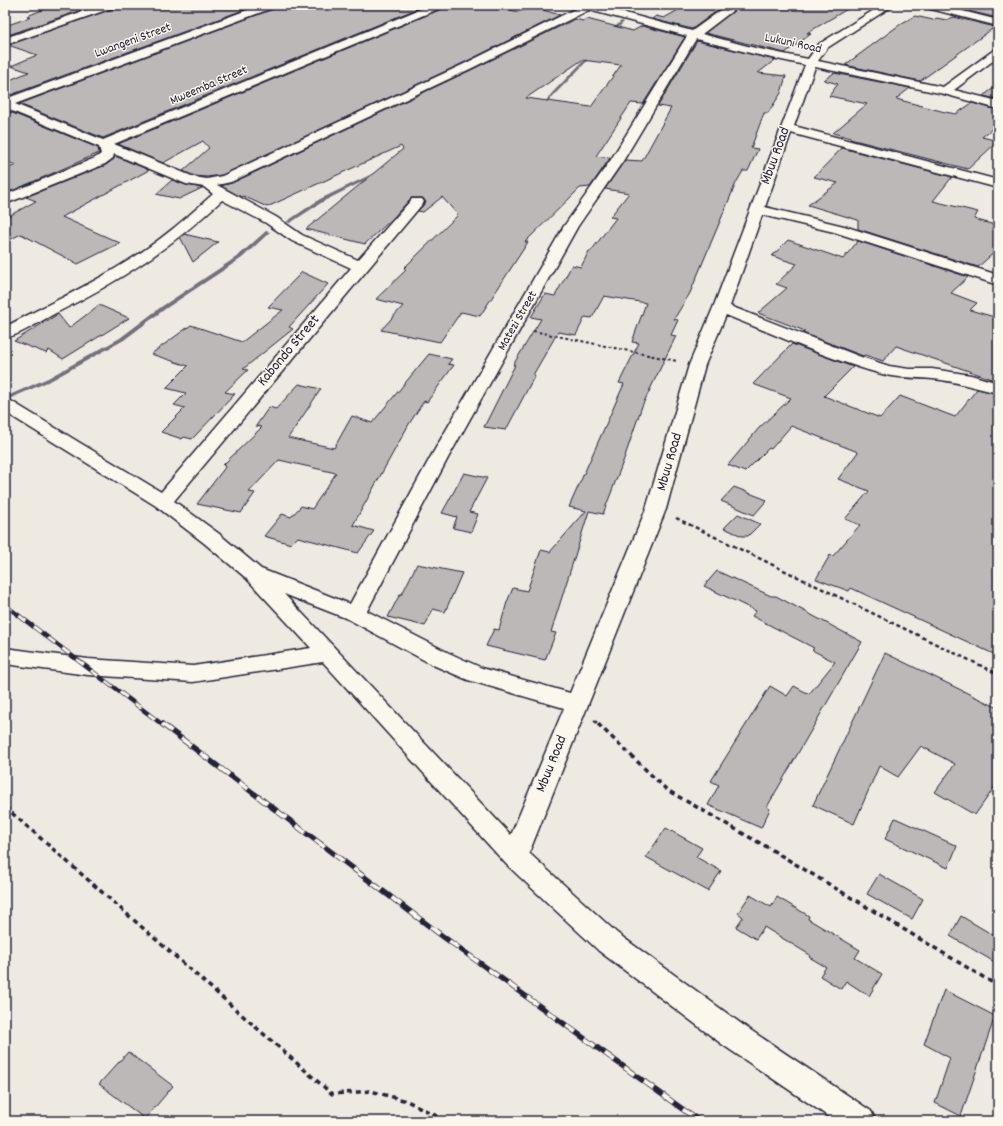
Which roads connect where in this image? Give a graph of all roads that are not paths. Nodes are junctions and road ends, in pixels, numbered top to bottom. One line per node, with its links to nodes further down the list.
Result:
1 (111, 5): 10 (street)
2 (271, 5): 14 (street, Lwangeni Street)
3 (439, 5): 17 (street, Mweemba Street)
4 (735, 5): 9 (street)
5 (889, 5): 12 (street, Mbuu Road)
6 (927, 5): 8 (street)
7 (586, 6): 9 (street, Lukuni Road); 18 (street)
8 (998, 23)
9 (693, 35): 12 (street, Lukuni Road); 32 (street, Matezi Street)
10 (5, 42)
11 (998, 52): 13 (street)
12 (811, 63): 13 (street, Lukuni Road); 16 (street, Mbuu Road)
13 (945, 91): 15 (street, Lukuni Road)
14 (5, 104): 17 (street)
15 (998, 105)
16 (786, 128): 19 (street); 23 (street, Mbuu Road)
17 (104, 144): 18 (street); 21 (street)
18 (207, 183): 20 (street)
19 (998, 184)
20 (221, 194): 24 (street); 27 (street)
21 (5, 200)
22 (417, 202): 24 (street, Kabondo Street)
23 (756, 209): 25 (street); 26 (street, Mbuu Road)
24 (360, 267): 30 (street, Kabondo Street)
25 (998, 280)
26 (720, 308): 28 (street); 35 (street, Mbuu Road)
27 (5, 333)
28 (998, 388)
29 (5, 405): 30 (street)
30 (163, 502): 31 (street)
31 (253, 573): 32 (street); 33 (street)
32 (355, 614): 35 (street)
33 (329, 653): 34 (street); 36 (street)
34 (5, 656)
35 (576, 703): 36 (street, Mbuu Road)
36 (515, 856): 37 (street)
37 (861, 1121)

